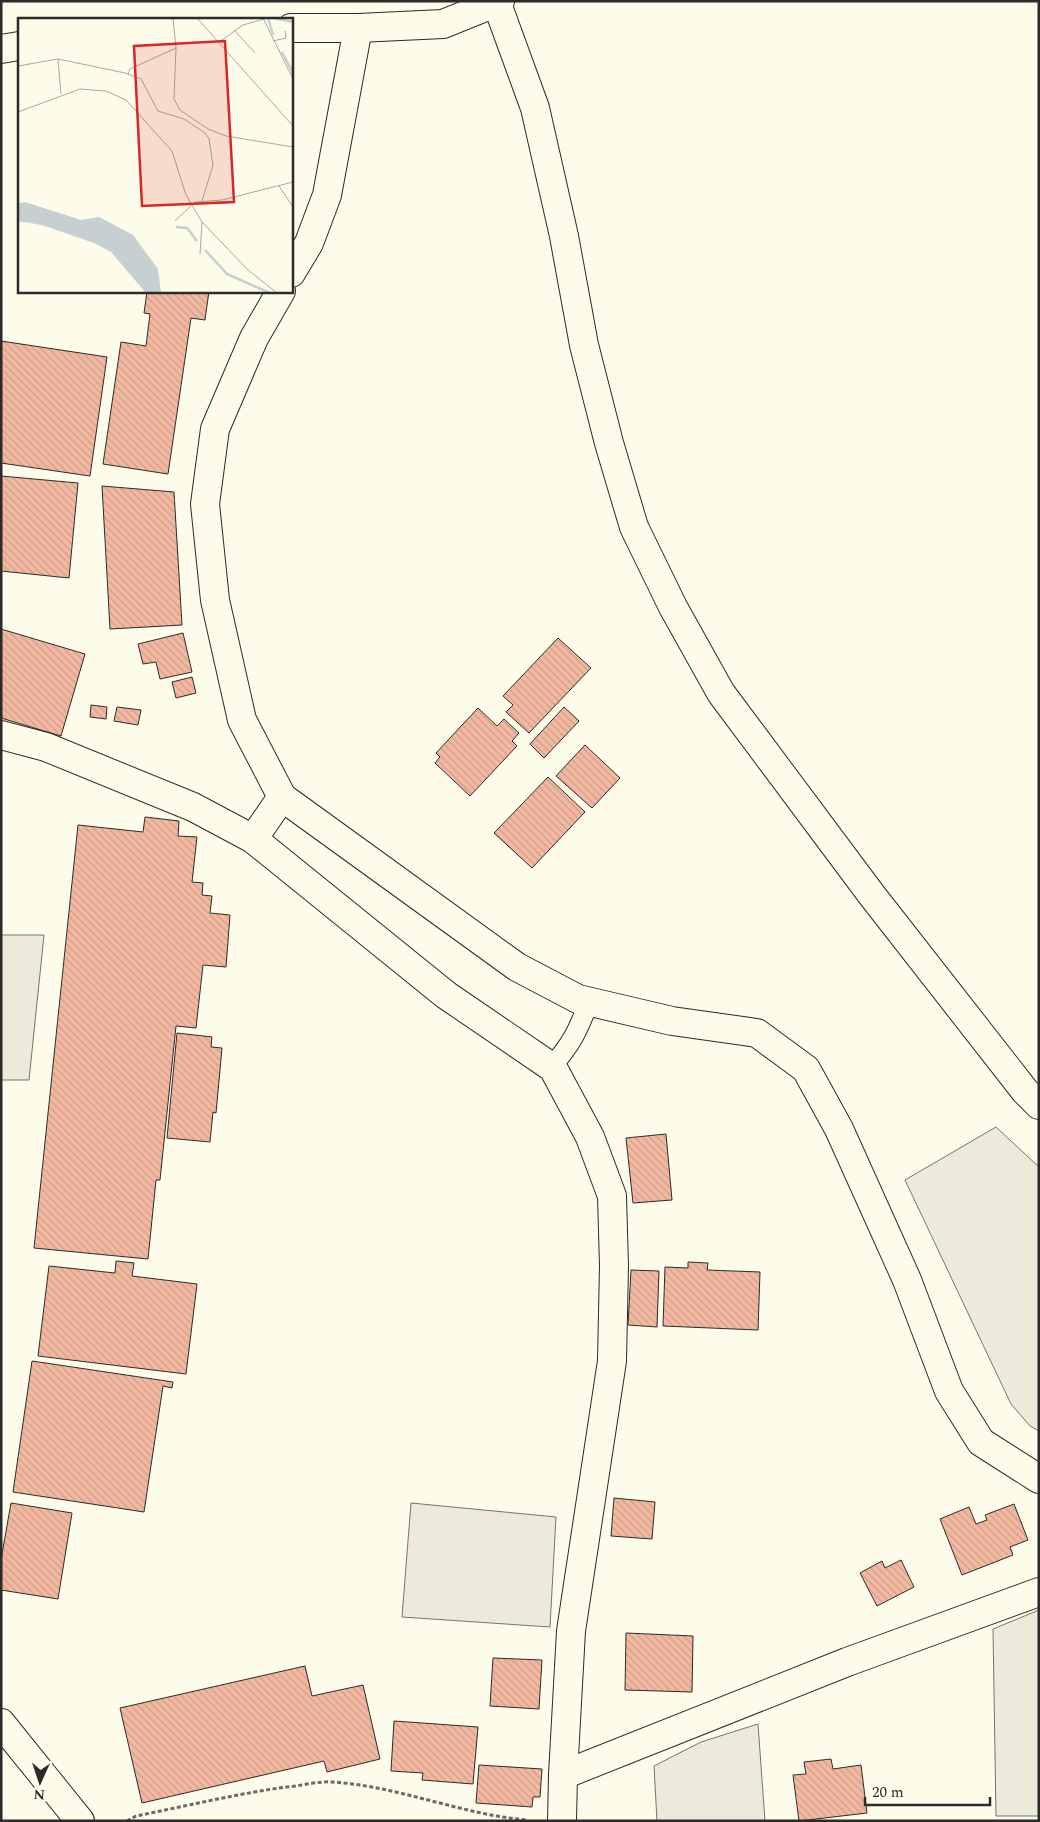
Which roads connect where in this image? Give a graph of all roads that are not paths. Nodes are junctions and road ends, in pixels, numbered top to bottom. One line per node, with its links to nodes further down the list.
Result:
1 (497, 2): 3 (street); 13 (street)
2 (292, 28): 3 (street)
3 (358, 28): 6 (street)
4 (18, 46): 5 (street)
5 (1, 49)
6 (292, 271)
7 (280, 292): 9 (street)
8 (1, 734): 10 (street)
9 (282, 797): 10 (street); 11 (street)
10 (253, 839): 12 (street)
11 (589, 1002): 12 (lane); 14 (street)
12 (551, 1067): 17 (street)
13 (1039, 1105)
14 (1039, 1479)
15 (1039, 1592): 17 (street)
16 (1, 1723): 18 (street)
17 (562, 1774): 19 (street)
18 (76, 1820)
19 (562, 1821)

